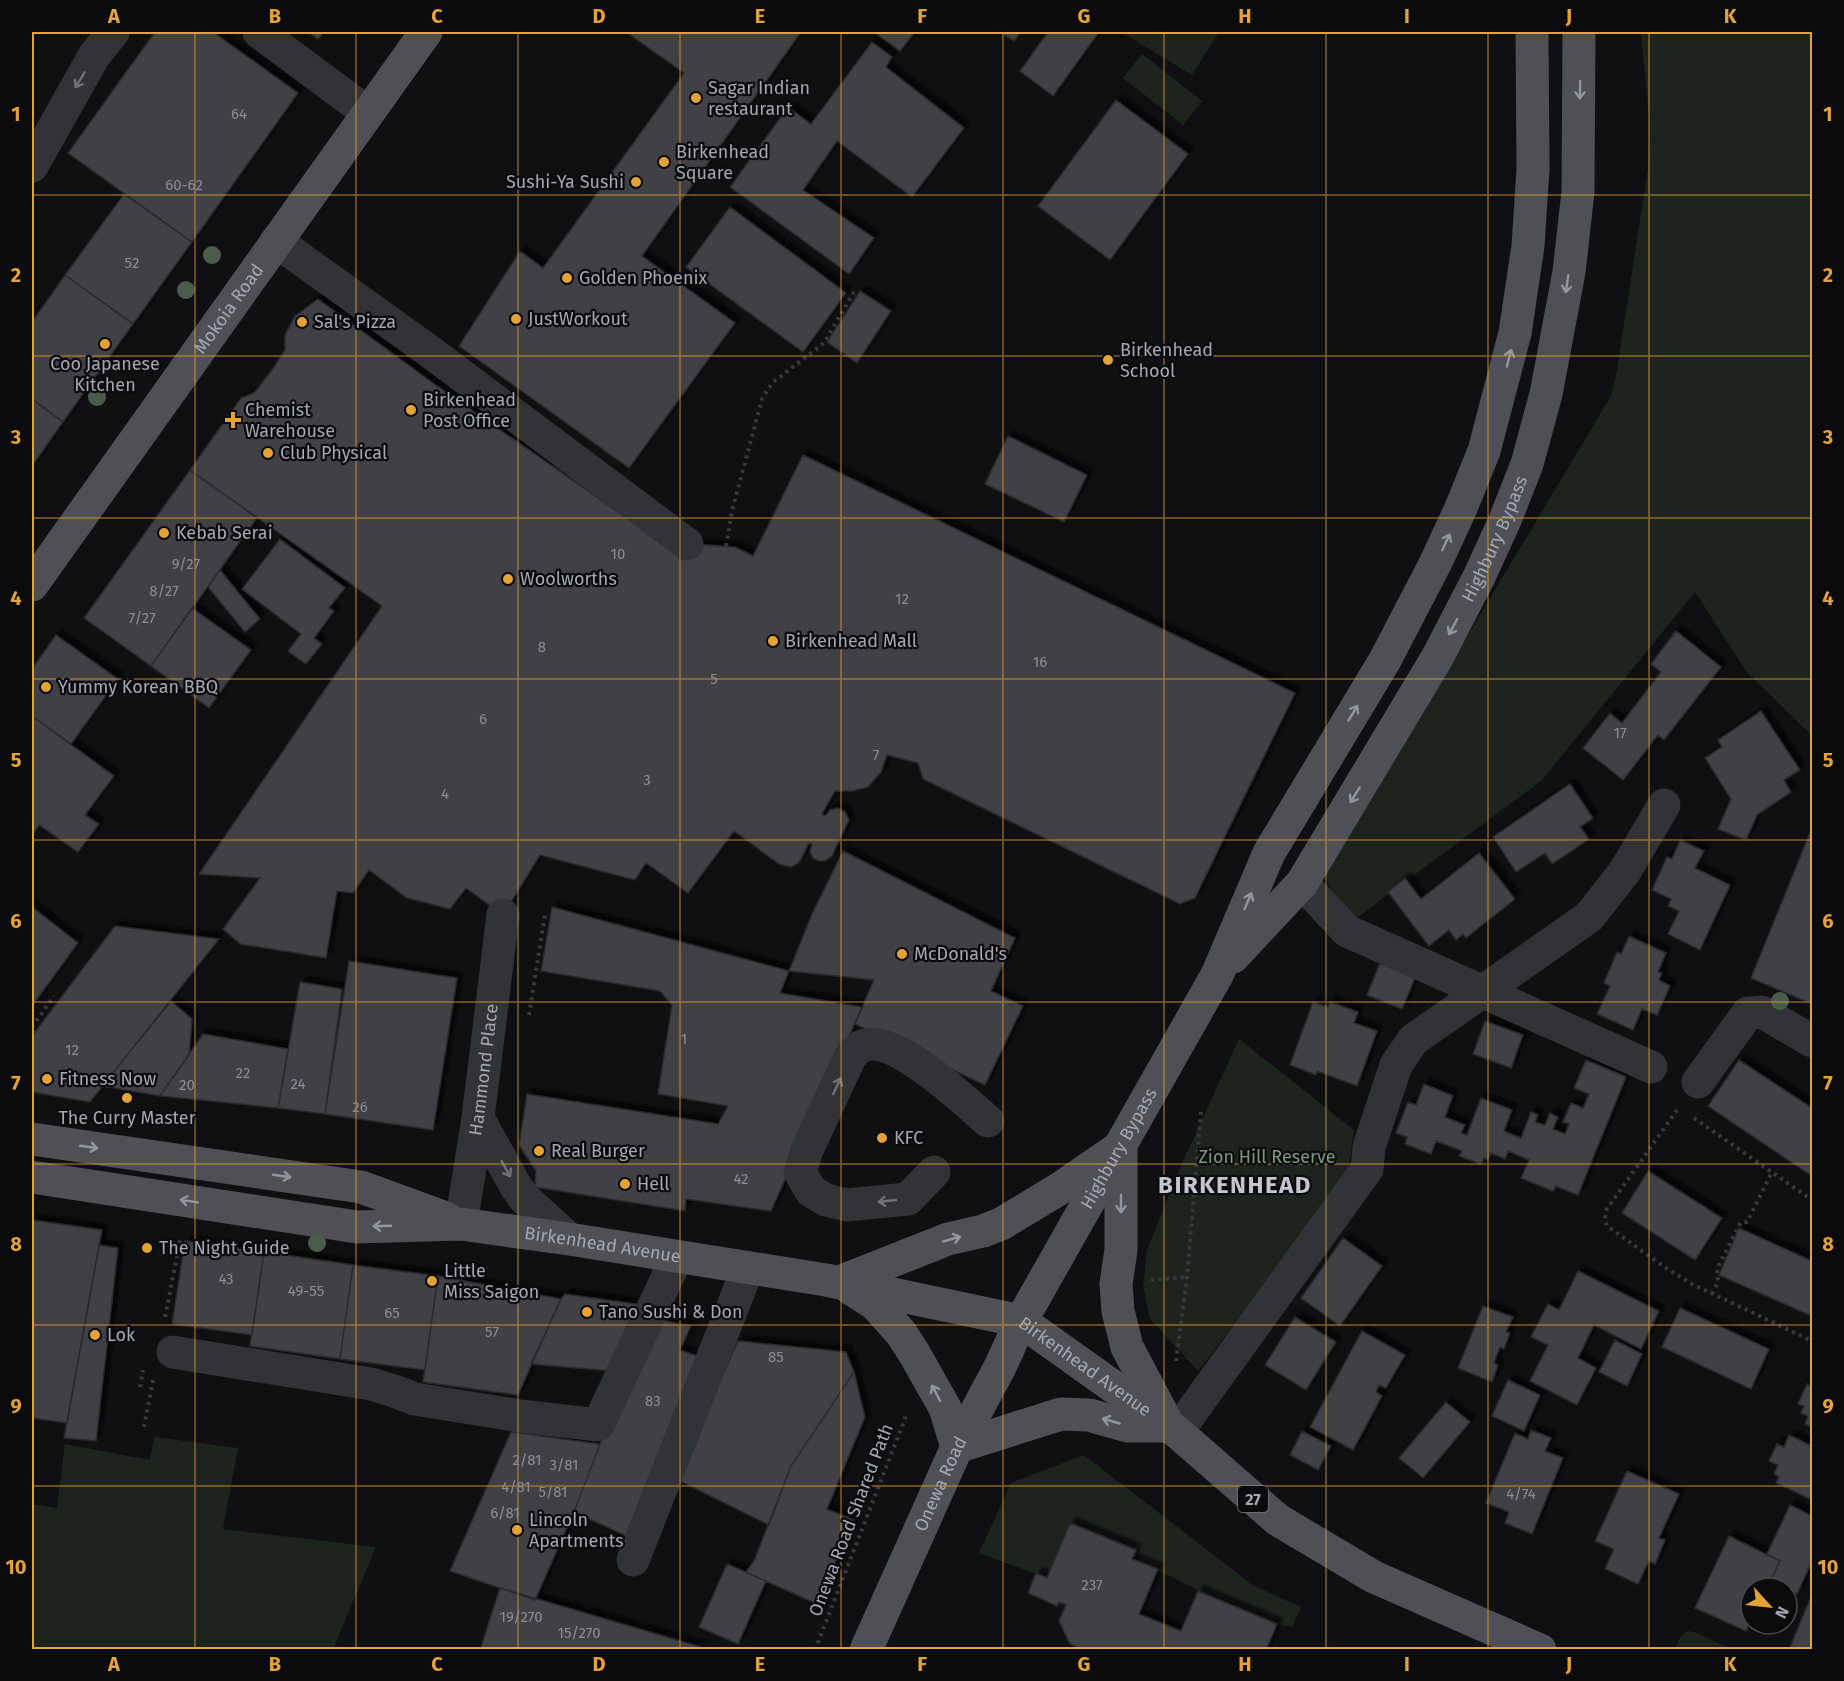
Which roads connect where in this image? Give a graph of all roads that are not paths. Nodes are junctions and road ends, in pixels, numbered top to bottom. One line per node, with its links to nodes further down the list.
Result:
1 (113, 32): 7 (street, one-way to 7)
2 (259, 32): 6 (street)
3 (426, 32): 6 (main road, Mokoia Road)
4 (1532, 32): 14 (main road, Highbury Bypass, one-way to 4)
5 (1579, 32): 12 (main road, Highbury Bypass, one-way to 12)
6 (368, 113): 8 (main road, Mokoia Road)
7 (32, 166)
8 (276, 241): 9 (street); 10 (main road, Mokoia Road)
9 (687, 544)
10 (32, 585)
11 (1664, 805): 15 (street)
12 (1302, 884): 14 (main road, Highbury Bypass); 15 (street)
13 (503, 915): 19 (street, Hammond Place)
14 (1217, 975): 22 (main road, Highbury Bypass)
15 (1482, 991): 17 (street); 32 (street)
16 (1812, 1041): 18 (street)
17 (1651, 1066)
18 (1698, 1082)
19 (478, 1118): 25 (street, Hammond Place); 26 (street, one-way to 26)
20 (988, 1121): 23 (street, one-way to 20)
21 (32, 1139): 25 (main road, Birkenhead Avenue, one-way to 25)
22 (1121, 1145): 29 (main road, one-way to 22); 30 (main road, Highbury Bypass); 32 (main road, one-way to 32)
23 (934, 1172)
24 (32, 1177): 25 (main road, Birkenhead Avenue, one-way to 24)
25 (462, 1224): 26 (main road, Birkenhead Avenue)
26 (569, 1239): 27 (main road, Birkenhead Avenue)
27 (677, 1257): 28 (main road, Birkenhead Avenue); 31 (street)
28 (748, 1268): 29 (main road, Birkenhead Avenue); 34 (street)
29 (839, 1282): 30 (main road, Birkenhead Avenue); 33 (main road, one-way to 29)
30 (1021, 1321): 32 (main road, Birkenhead Avenue / 27); 33 (main road, Onewa Road)
31 (172, 1352)
32 (1173, 1429): 33 (main road, one-way to 33); 36 (main road, Birkenhead Avenue / 27)
33 (957, 1447): 35 (main road, Onewa Road)
34 (633, 1560)
35 (866, 1650)
36 (1539, 1650)

